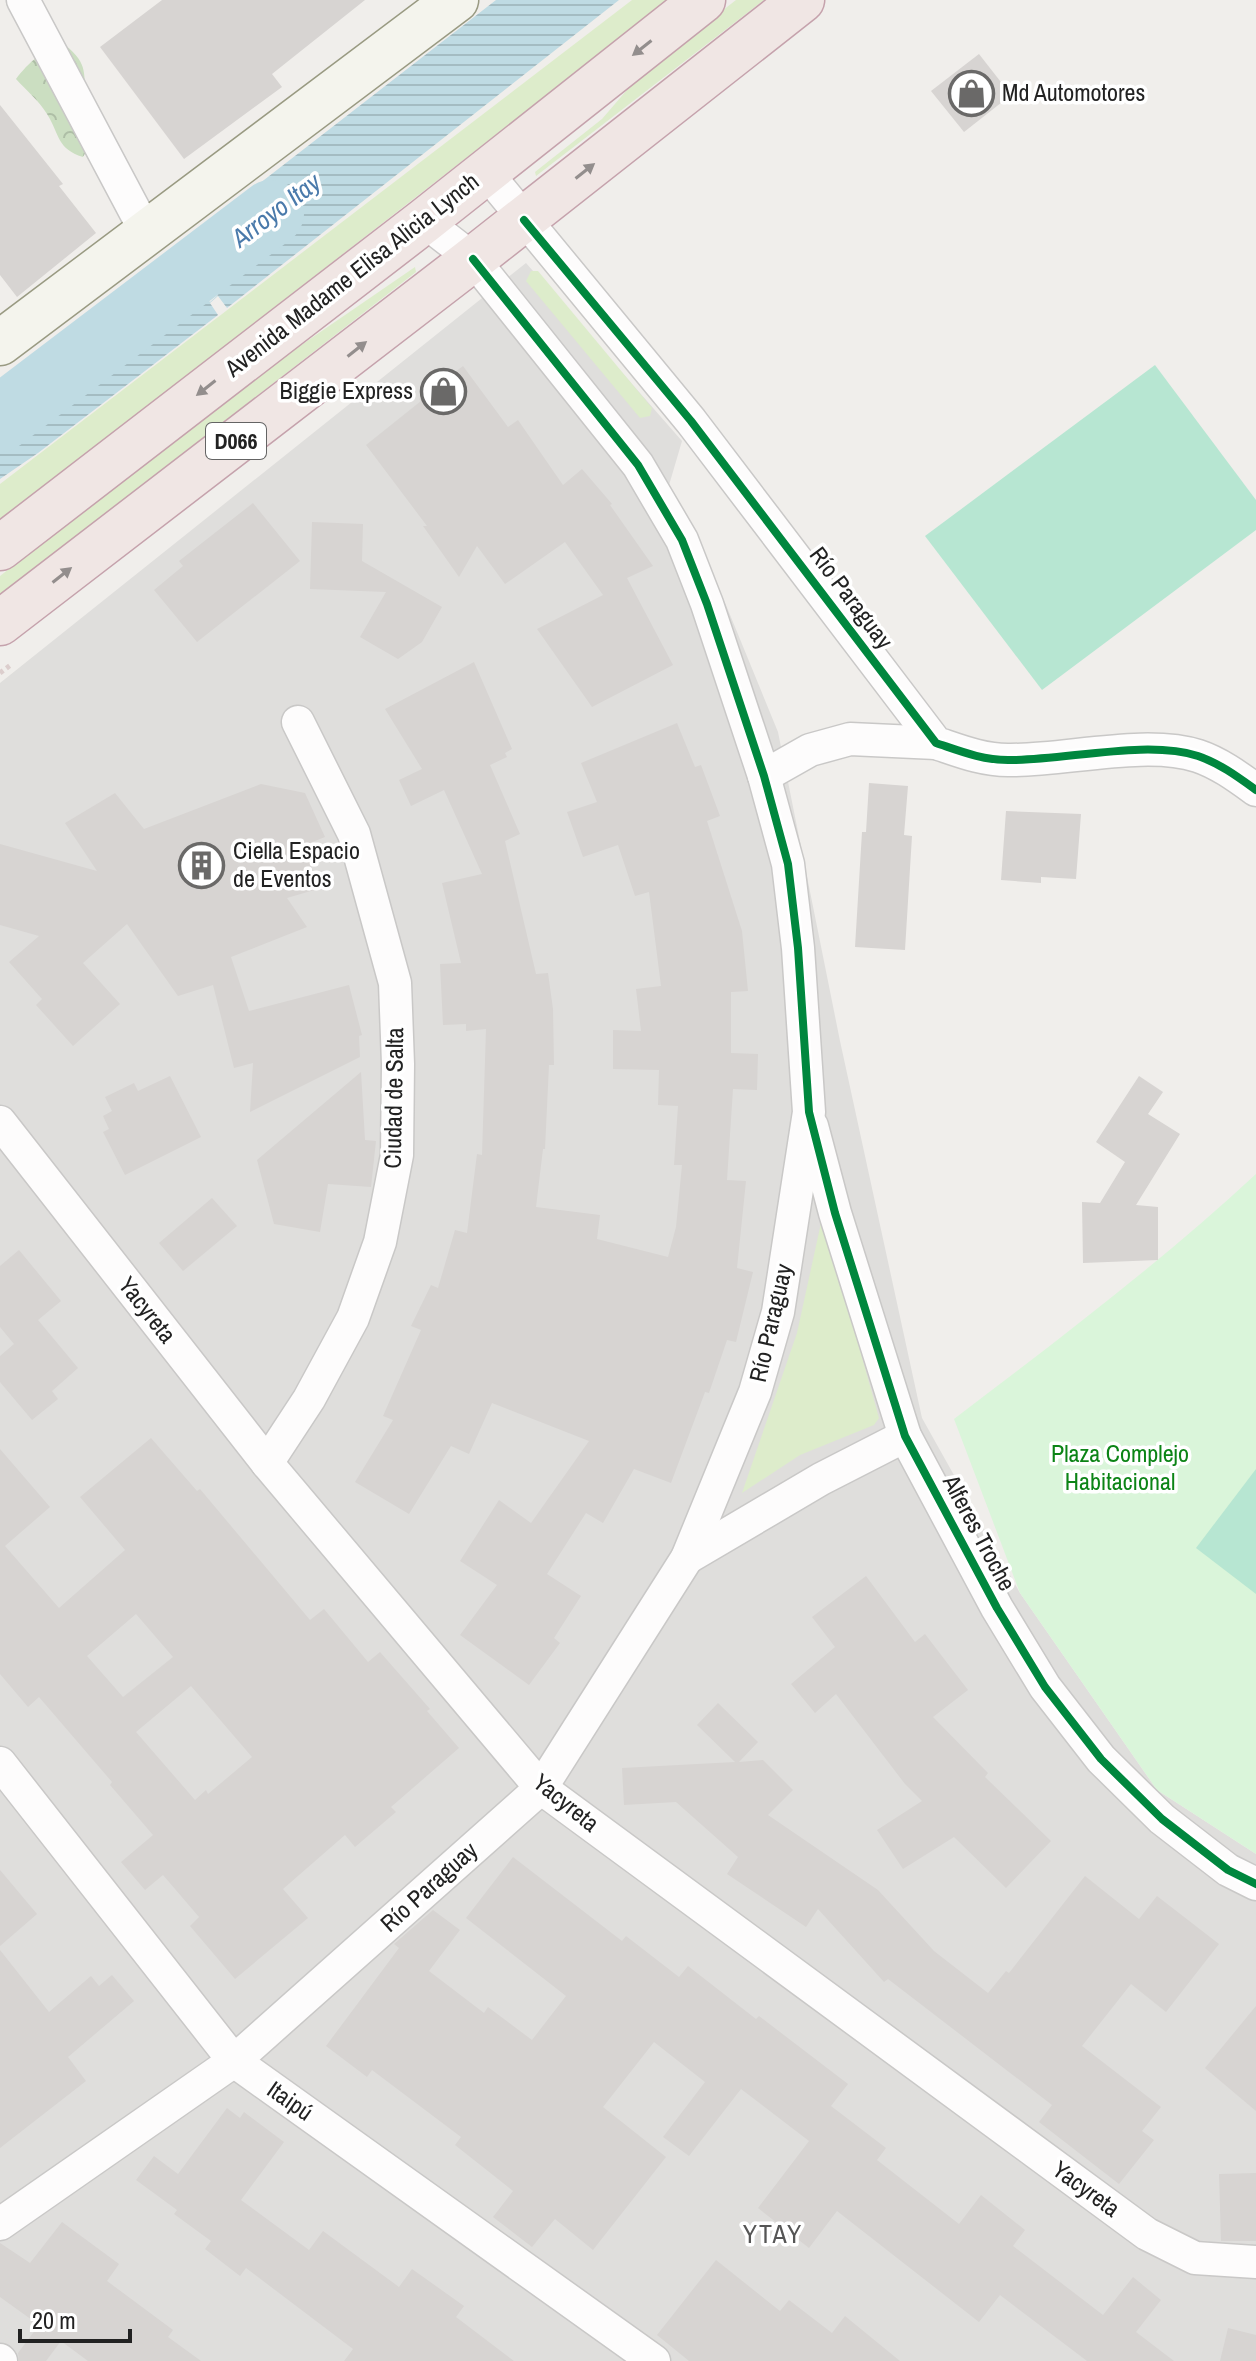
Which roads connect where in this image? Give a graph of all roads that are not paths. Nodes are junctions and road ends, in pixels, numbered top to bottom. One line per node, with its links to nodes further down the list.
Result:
1 (23, 0): 8 (street)
2 (456, 0): 8 (main road)
3 (703, 0): 5 (highway, Avenida Madame Elisa Alicia Lynch / D066, one-way to 5)
4 (802, 0): 6 (highway, D066, one-way to 4)
5 (485, 171): 6 (street, Río Paraguay); 7 (highway, Avenida Madame Elisa Alicia Lynch / D066)
6 (524, 220): 9 (highway, D066); 14 (street, Río Paraguay)
7 (424, 221): 9 (street, Río Paraguay); 11 (highway, Avenida Madame Elisa Alicia Lynch / D066, one-way to 11)
8 (146, 232): 10 (main road)
9 (473, 259): 12 (highway, D066, one-way to 9); 15 (street, Río Paraguay)
10 (0, 343)
11 (0, 548)
12 (0, 623)
13 (298, 722): 20 (street, Ciudad de Salta)
14 (936, 743): 15 (street); 16 (street)
15 (764, 776): 17 (street, Río Paraguay)
16 (1256, 790)
17 (809, 1112): 19 (street, Alferes Troche); 21 (street, Río Paraguay)
18 (0, 1122): 20 (street, Yacyreta)
19 (905, 1436): 21 (street); 24 (street, Alferes Troche)
20 (267, 1463): 23 (street, Yacyreta)
21 (687, 1558): 23 (street, Río Paraguay)
22 (0, 1763): 25 (street, Itaipú)
23 (541, 1788): 25 (street, Río Paraguay); 27 (street, Yacyreta)
24 (1256, 1884)
25 (234, 2061): 26 (street, Río Paraguay); 28 (street, Itaipú)
26 (0, 2224)
27 (1256, 2262)
28 (654, 2361)

